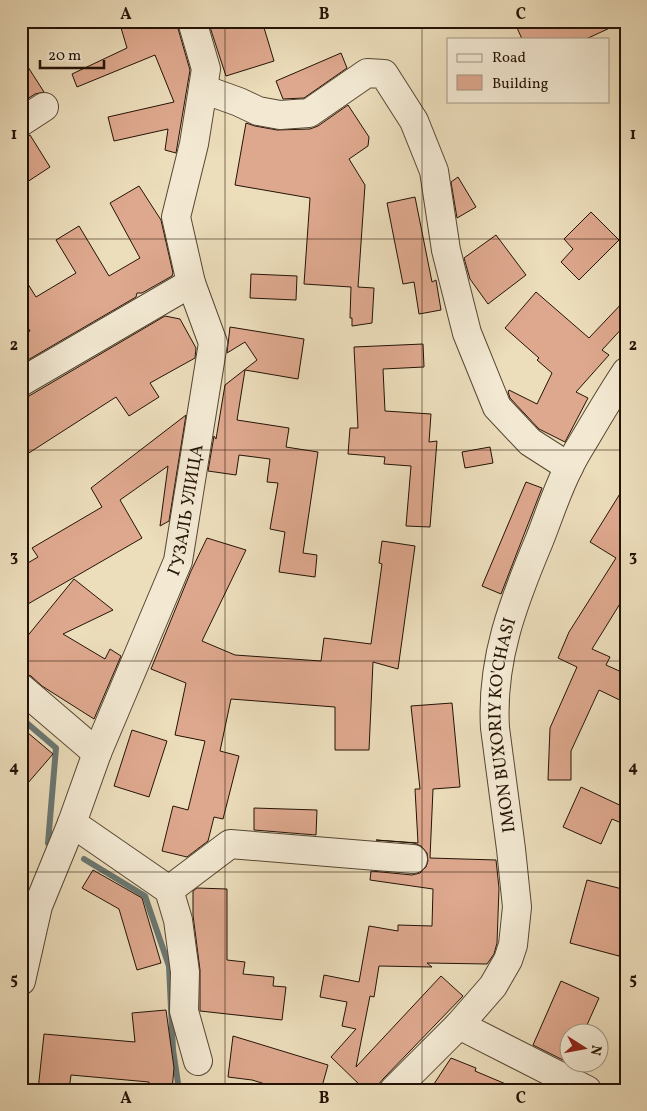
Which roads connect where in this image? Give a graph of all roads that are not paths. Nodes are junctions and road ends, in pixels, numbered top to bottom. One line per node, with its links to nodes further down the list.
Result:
1 (192, 21): 2 (street, ГУЗАЛЬ УЛИЦА)
2 (203, 89): 5 (street, ГУЗАЛЬ УЛИЦА); 8 (street)
3 (44, 107): 4 (street)
4 (21, 122)
5 (191, 283): 7 (street); 10 (street, ГУЗАЛЬ УЛИЦА)
6 (626, 372): 8 (street, IMON BUXORIY KO'CHASI)
7 (21, 382)
8 (569, 467): 15 (street, IMON BUXORIY KO'CHASI)
9 (21, 688): 10 (street)
10 (97, 753): 11 (street, ГУЗАЛЬ УЛИЦА)
11 (72, 823): 13 (street); 14 (street, ГУЗАЛЬ УЛИЦА)
12 (412, 859): 13 (street)
13 (169, 890): 16 (street)
14 (21, 981)
15 (459, 1025): 17 (street, IMON BUXORIY KO'CHASI); 18 (street)
16 (198, 1061)
17 (394, 1090)
18 (587, 1090)

